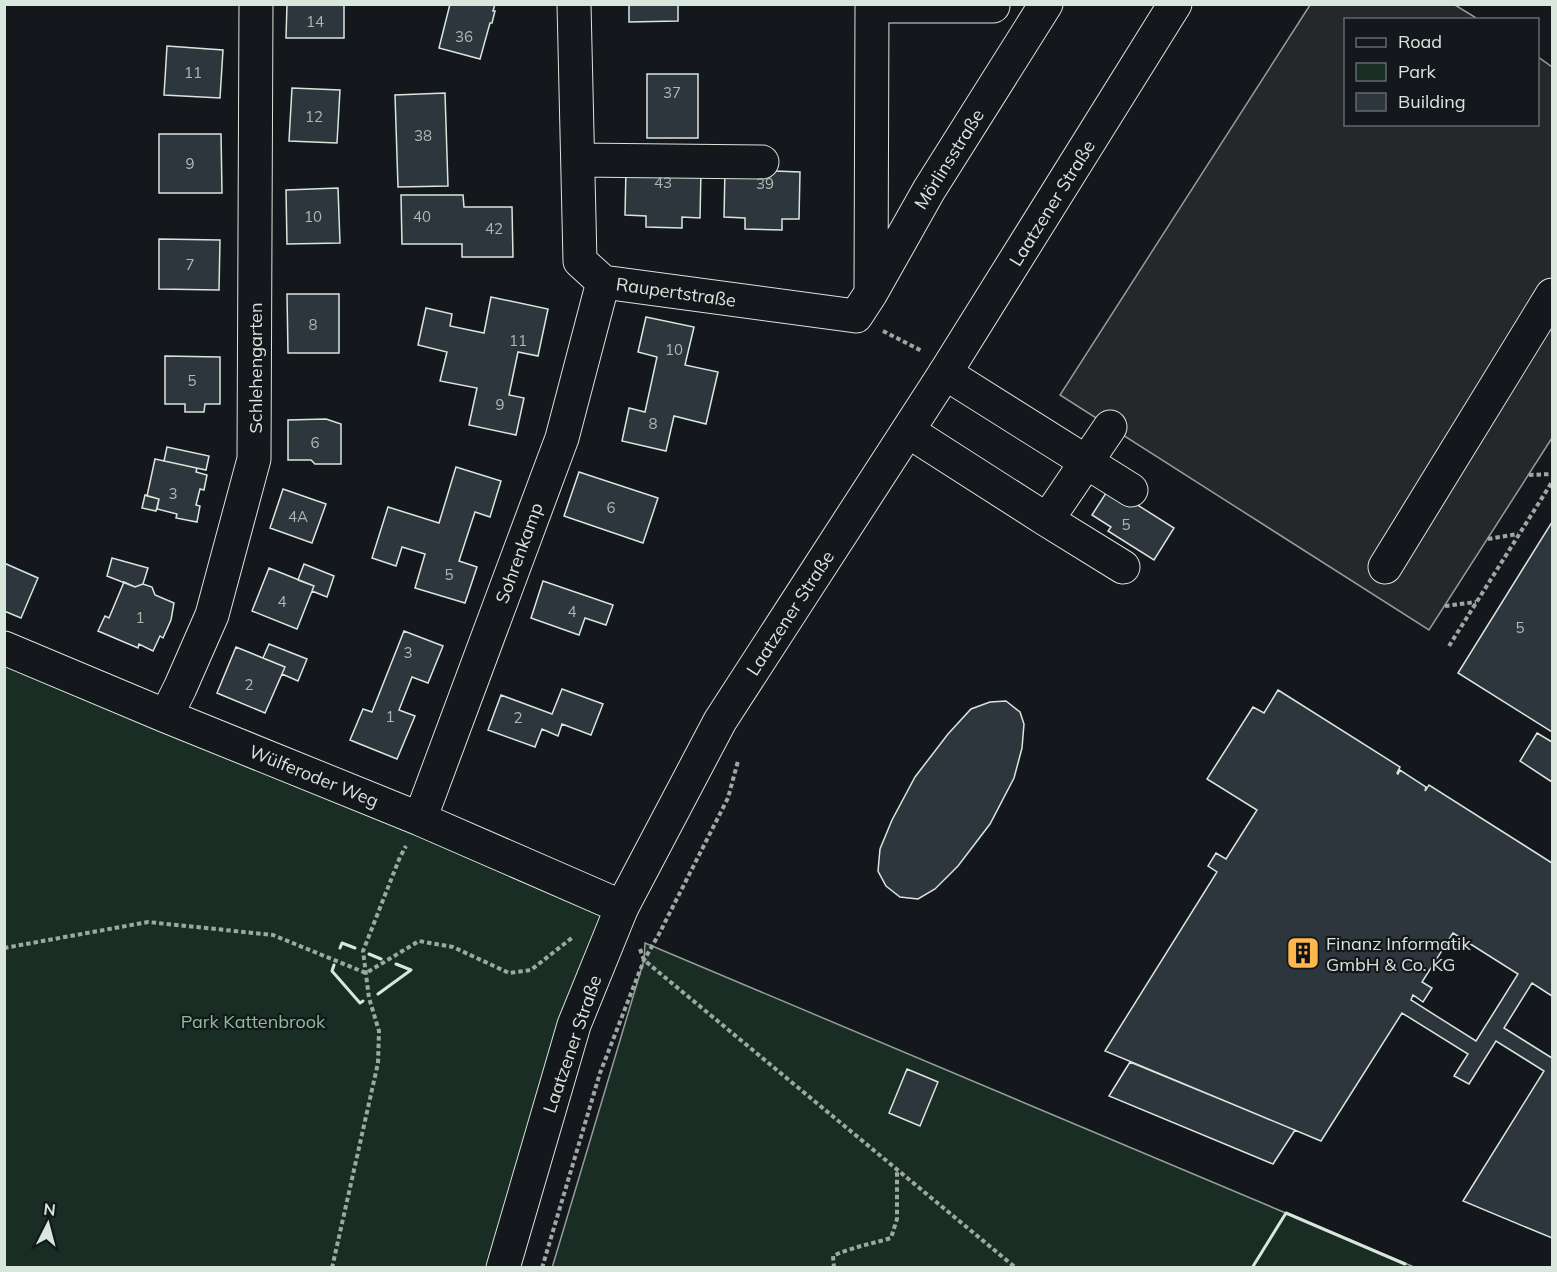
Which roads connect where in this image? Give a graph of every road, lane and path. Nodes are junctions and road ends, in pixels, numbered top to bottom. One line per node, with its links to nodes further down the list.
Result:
1 (256, 4): 28 (street, Schlehengarten)
2 (574, 4): 6 (street, Raupertstraße)
3 (1046, 4): 10 (street, Mörlinsstraße)
4 (1175, 4): 11 (street, Laatzener Straße)
5 (993, 6): 10 (street)
6 (578, 160): 7 (street); 8 (street, Raupertstraße)
7 (762, 162)
8 (603, 282): 10 (street, Raupertstraße); 30 (street, Sohrenkamp)
9 (1552, 295): 23 (street)
10 (864, 305): 11 (path)
11 (948, 370): 13 (street, Laatzener Straße); 14 (street)
12 (1110, 427): 14 (street)
13 (908, 431): 19 (street); 32 (street, Laatzener Straße)
14 (1086, 462): 18 (street); 19 (street)
15 (1552, 474): 16 (path)
16 (1529, 475)
17 (1552, 482): 20 (path)
18 (1131, 490)
19 (1047, 520): 22 (street)
20 (1519, 534): 21 (path); 24 (path)
21 (1488, 539)
22 (1123, 567)
23 (1386, 567)
24 (1477, 602): 25 (path); 26 (path)
25 (1445, 606)
26 (1449, 646)
27 (4, 648): 28 (street, Wülferoder Weg)
28 (166, 716): 30 (street, Wülferoder Weg)
29 (738, 759): 35 (path)
30 (420, 819): 32 (street, Wülferoder Weg)
31 (400, 857): 36 (path)
32 (622, 907): 35 (path); 39 (street, Laatzener Straße)
33 (576, 935): 36 (path)
34 (4, 948): 36 (path)
35 (644, 960): 37 (path); 40 (path)
36 (366, 973): 38 (path)
37 (897, 1169): 41 (path); 42 (path)
38 (332, 1268)
39 (503, 1268)
40 (542, 1268)
41 (834, 1268)
42 (1016, 1268)

